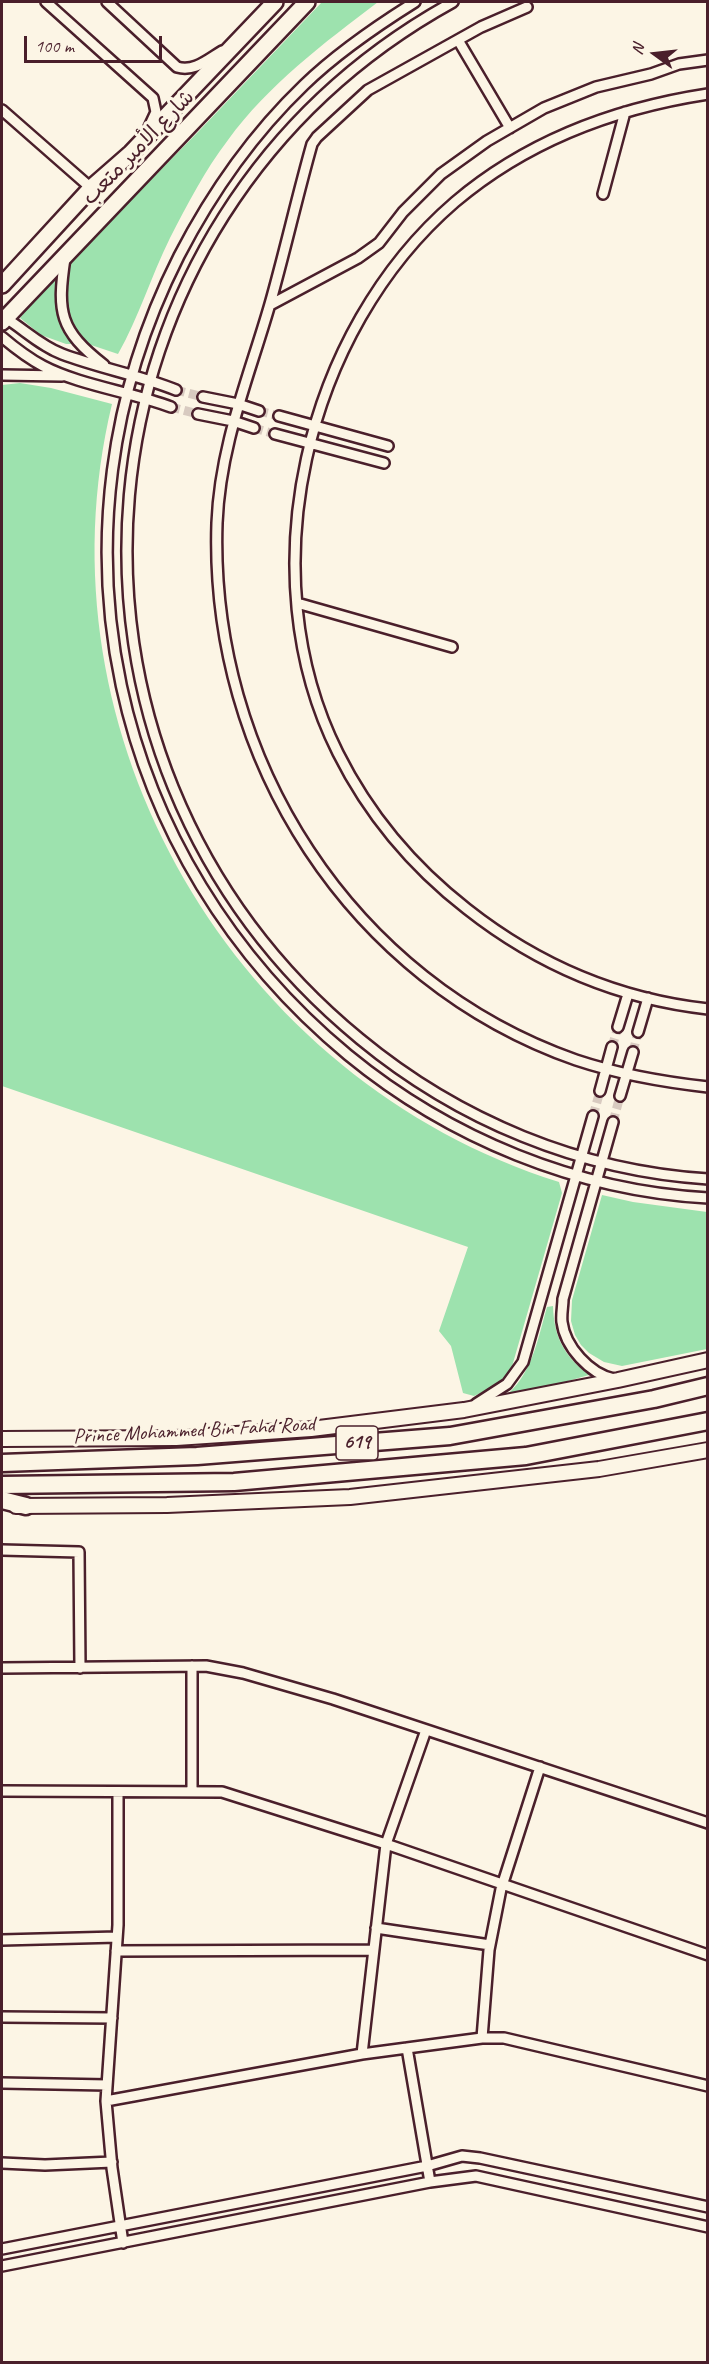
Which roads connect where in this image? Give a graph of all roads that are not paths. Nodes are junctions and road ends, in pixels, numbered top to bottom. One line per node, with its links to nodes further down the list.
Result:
1 (46, 2): 15 (street)
2 (108, 2): 9 (street)
3 (275, 2): 9 (main road, شارع الأمير متعب)
4 (307, 2): 18 (main road, شارع الأمير متعب)
5 (415, 2): 26 (street)
6 (453, 2): 27 (street)
7 (527, 7): 8 (street)
8 (458, 40): 14 (street); 20 (street)
9 (236, 42): 15 (main road, شارع الأمير متعب)
10 (708, 60): 14 (street)
11 (708, 94): 13 (street)
12 (2, 110): 16 (street)
13 (625, 112): 17 (street); 38 (street)
14 (510, 128): 20 (street)
15 (130, 153): 16 (main road, شارع الأمير متعب)
16 (92, 188): 19 (main road, شارع الأمير متعب)
17 (603, 194)
18 (66, 256): 21 (main road, شارع الأمير متعب); 23 (street)
19 (2, 285)
20 (270, 305): 32 (street)
21 (3, 318): 23 (street)
22 (2, 337): 24 (street)
23 (108, 368): 26 (street)
24 (44, 371): 25 (street); 29 (street)
25 (2, 375)
26 (132, 375): 27 (street); 29 (street)
27 (150, 380): 28 (street); 30 (street)
28 (176, 390)
29 (127, 392): 30 (street); 62 (street)
30 (146, 397): 33 (street); 60 (street)
31 (203, 397): 32 (street)
32 (238, 404): 34 (street); 37 (street)
33 (171, 407)
34 (259, 411)
35 (198, 414): 37 (street)
36 (279, 416): 38 (street)
37 (233, 421): 39 (street); 53 (street)
38 (315, 425): 41 (street); 42 (street)
39 (254, 428)
40 (275, 434): 41 (street)
41 (311, 442): 43 (street); 44 (street)
42 (388, 446)
43 (384, 463)
44 (297, 603): 45 (street); 46 (street)
45 (452, 647)
46 (628, 993): 47 (street); 49 (street)
47 (648, 998): 48 (street); 50 (street)
48 (708, 1009)
49 (618, 1027)
50 (638, 1032)
51 (612, 1047): 53 (street)
52 (633, 1052): 54 (street)
53 (607, 1069): 54 (street); 56 (street)
54 (627, 1074): 55 (street); 57 (street)
55 (708, 1088)
56 (600, 1091)
57 (620, 1096)
58 (593, 1116): 60 (street)
59 (613, 1122): 61 (street)
60 (582, 1156): 61 (street); 62 (street)
61 (603, 1161): 63 (street); 64 (street)
62 (577, 1175): 64 (street); 69 (street)
63 (708, 1179)
64 (597, 1180): 65 (street); 67 (street)
65 (708, 1198)
66 (708, 1360): 67 (main road)
67 (618, 1380): 69 (main road)
68 (708, 1386): 73 (highway, Prince Mohammed Bin Fahd Road / 619)
69 (464, 1410): 71 (main road)
70 (708, 1421): 74 (highway, 619)
71 (2, 1439)
72 (708, 1450): 77 (main road)
73 (2, 1463)
74 (2, 1485)
75 (2, 1500): 77 (highway)
76 (2, 1506): 77 (main road)
77 (26, 1506)
78 (2, 1550): 81 (street)
79 (192, 1666): 81 (street); 82 (street); 86 (street)
80 (2, 1668): 81 (street)
81 (80, 1668)
82 (426, 1730): 83 (street); 88 (street)
83 (540, 1767): 87 (street); 89 (street)
84 (2, 1791): 85 (street)
85 (118, 1792): 86 (street); 91 (street)
86 (192, 1792): 88 (street)
87 (708, 1823)
88 (386, 1844): 89 (street); 90 (street)
89 (502, 1883): 93 (street); 96 (street)
90 (376, 1928): 93 (street); 94 (street)
91 (117, 1937): 92 (street); 95 (street)
92 (2, 1940)
93 (490, 1945): 99 (street)
94 (373, 1950): 95 (street); 101 (street)
95 (116, 1951): 98 (street)
96 (708, 1955)
97 (2, 2017): 98 (street)
98 (112, 2018): 103 (street)
99 (482, 2038): 100 (street); 104 (street)
100 (407, 2048): 101 (street); 108 (street)
101 (362, 2054): 105 (street)
102 (2, 2083): 103 (street)
103 (107, 2085): 105 (street)
104 (708, 2086)
105 (106, 2101): 106 (street)
106 (111, 2162): 107 (street); 111 (street)
107 (2, 2163)
108 (427, 2166): 109 (street); 110 (street); 111 (street)
109 (430, 2182): 112 (street); 113 (street)
110 (708, 2206)
111 (120, 2226): 113 (street); 114 (street)
112 (708, 2227)
113 (123, 2243): 115 (street)
114 (2, 2249)
115 (2, 2266)

